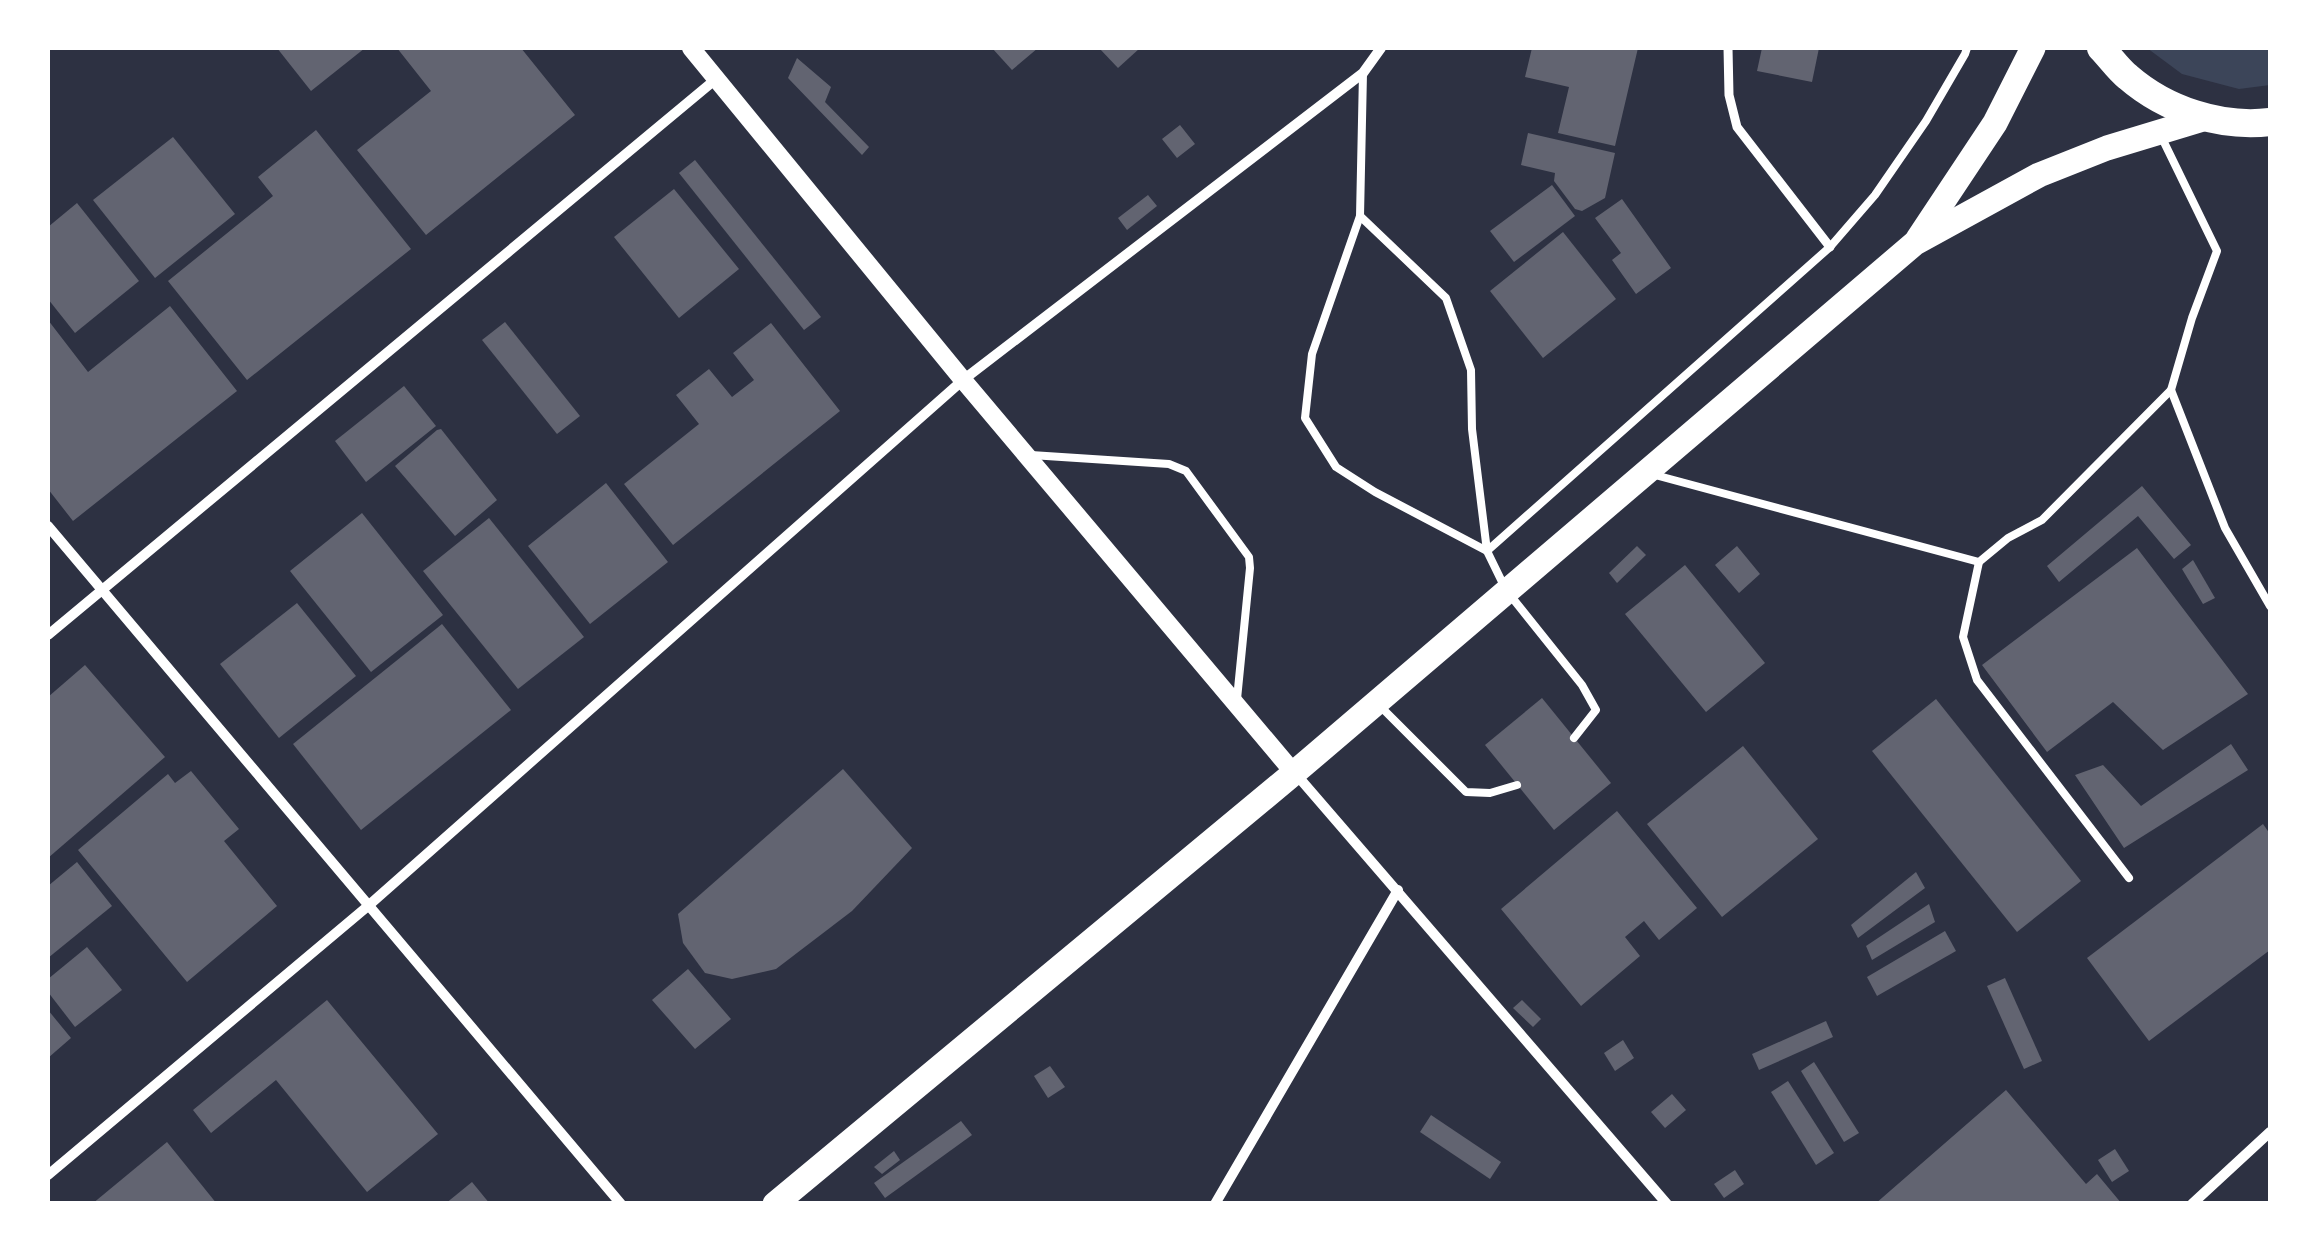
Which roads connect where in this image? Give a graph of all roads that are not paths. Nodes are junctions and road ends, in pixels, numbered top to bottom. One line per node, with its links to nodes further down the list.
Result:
1 (691, 48): 8 (street)
2 (1381, 48): 7 (street)
3 (1728, 48): 14 (street)
4 (1966, 48): 14 (lane)
5 (2033, 48): 13 (main road)
6 (2101, 48): 9 (highway)
7 (1363, 73): 12 (lane); 15 (street)
8 (716, 80): 15 (street); 22 (street)
9 (2206, 118): 10 (highway); 11 (main road)
10 (2270, 122)
11 (2158, 132): 13 (main road); 16 (lane)
12 (1360, 216): 20 (lane); 20 (lane)
13 (1915, 243): 18 (main road)
14 (1830, 248): 20 (lane)
15 (963, 380): 17 (street); 33 (street)
16 (2171, 390): 21 (lane); 24 (lane)
17 (1026, 455): 27 (street); 27 (lane)
18 (1645, 472): 21 (lane); 23 (main road)
19 (48, 526): 22 (street)
20 (1487, 551): 23 (lane)
21 (1979, 562): 31 (lane)
22 (100, 590): 25 (street); 33 (street)
23 (1506, 590): 26 (main road); 28 (lane)
24 (2270, 606)
25 (48, 636)
26 (1377, 702): 29 (main road); 30 (lane)
27 (1237, 703): 29 (street)
28 (1574, 738)
29 (1294, 773): 32 (street); 37 (main road)
30 (1517, 785)
31 (2130, 878)
32 (1398, 890): 38 (street); 39 (street)
33 (368, 906): 35 (street); 36 (street)
34 (2270, 1132): 40 (street)
35 (48, 1175)
36 (621, 1204)
37 (776, 1204)
38 (1214, 1204)
39 (1667, 1204)
40 (2192, 1204)

